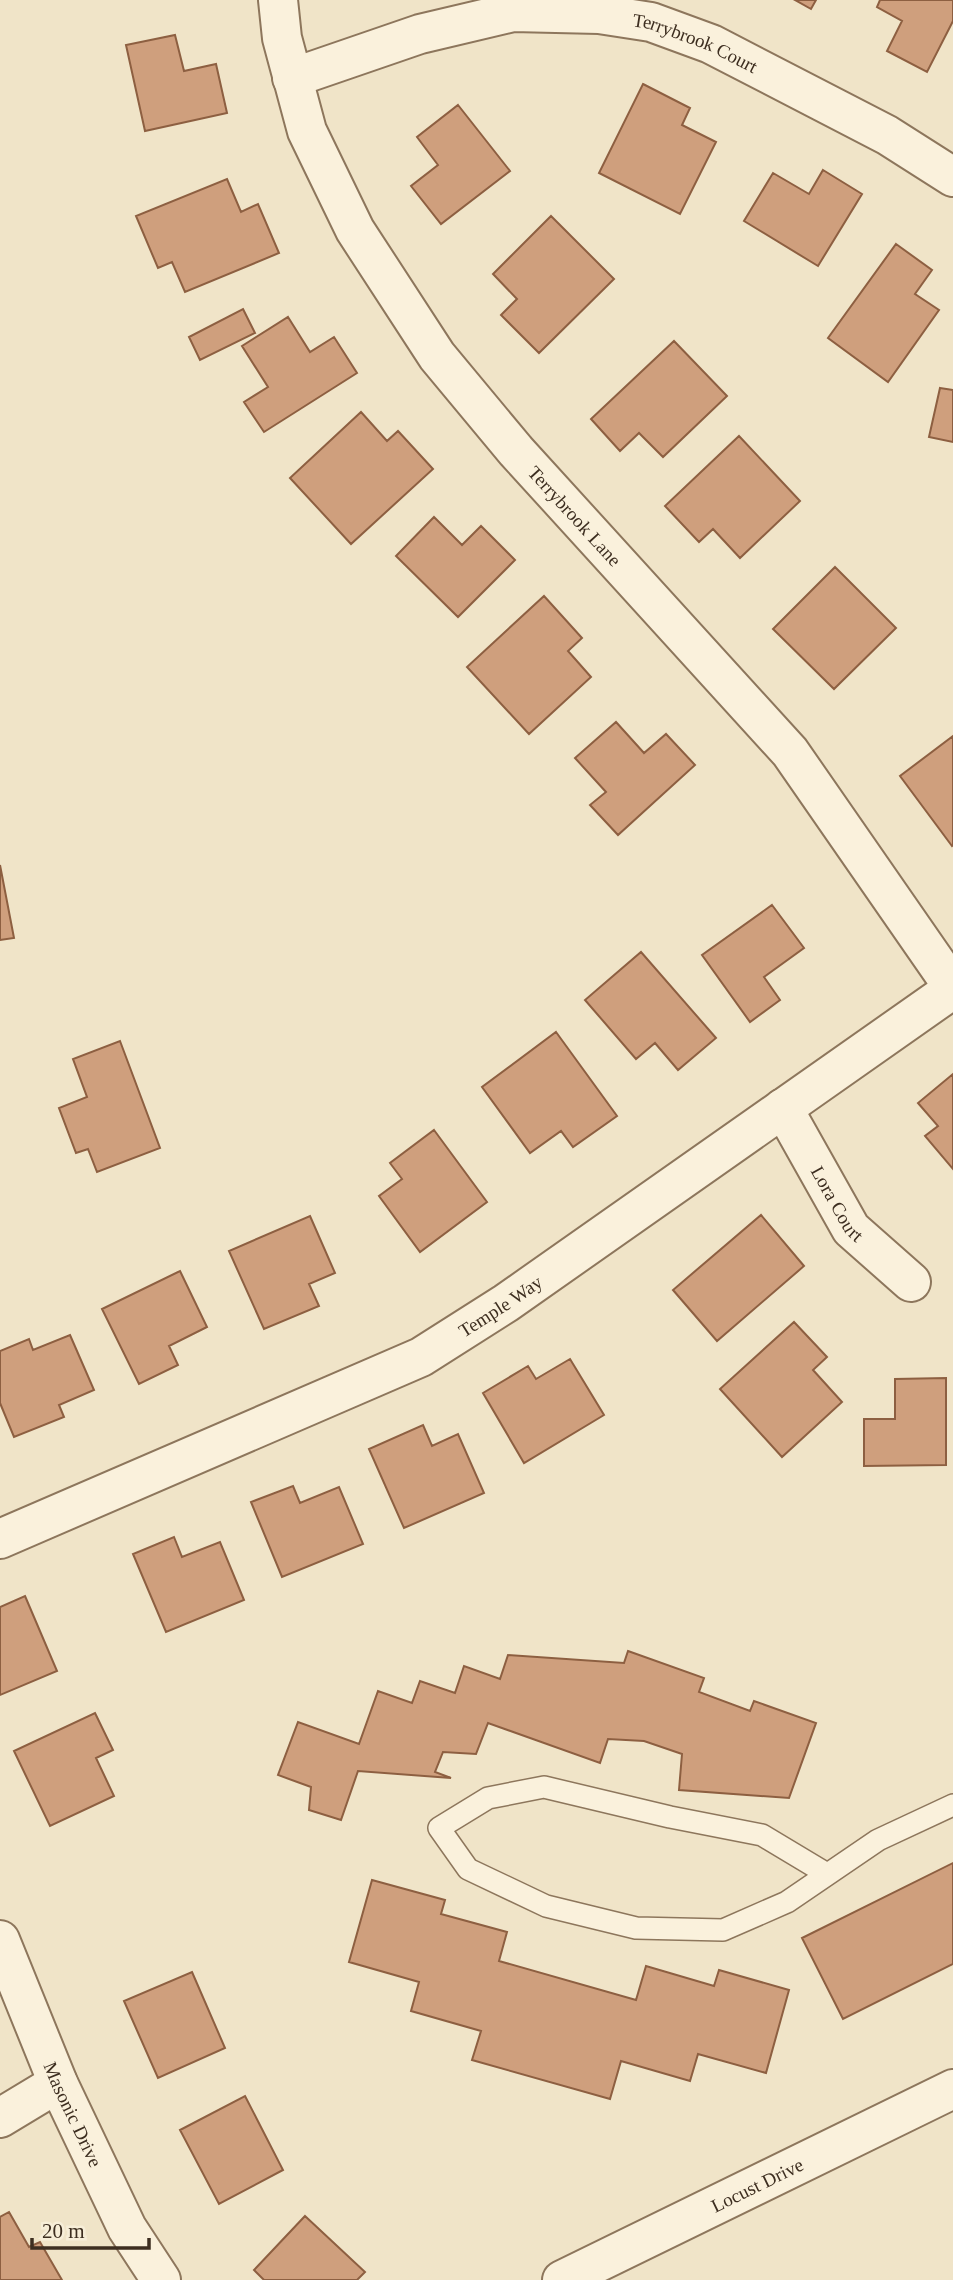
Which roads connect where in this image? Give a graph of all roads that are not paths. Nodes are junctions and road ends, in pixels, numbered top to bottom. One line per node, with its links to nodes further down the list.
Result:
1 (278, 0): 2 (street, Terrybrook Lane)
2 (292, 78): 3 (street, Terrybrook Court); 4 (street, Terrybrook Lane)
3 (953, 177)
4 (953, 988): 5 (street, Temple Way)
5 (783, 1108): 6 (street, Lora Court); 7 (street, Temple Way)
6 (911, 1282)
7 (0, 1539)
8 (953, 1805): 9 (lane)
9 (827, 1874): 9 (lane)
10 (0, 1940): 11 (street, Masonic Drive)
11 (58, 2083): 13 (street); 14 (street, Masonic Drive)
12 (953, 2089): 15 (street, Locust Drive)
13 (0, 2119)
14 (161, 2280)
15 (562, 2280)

